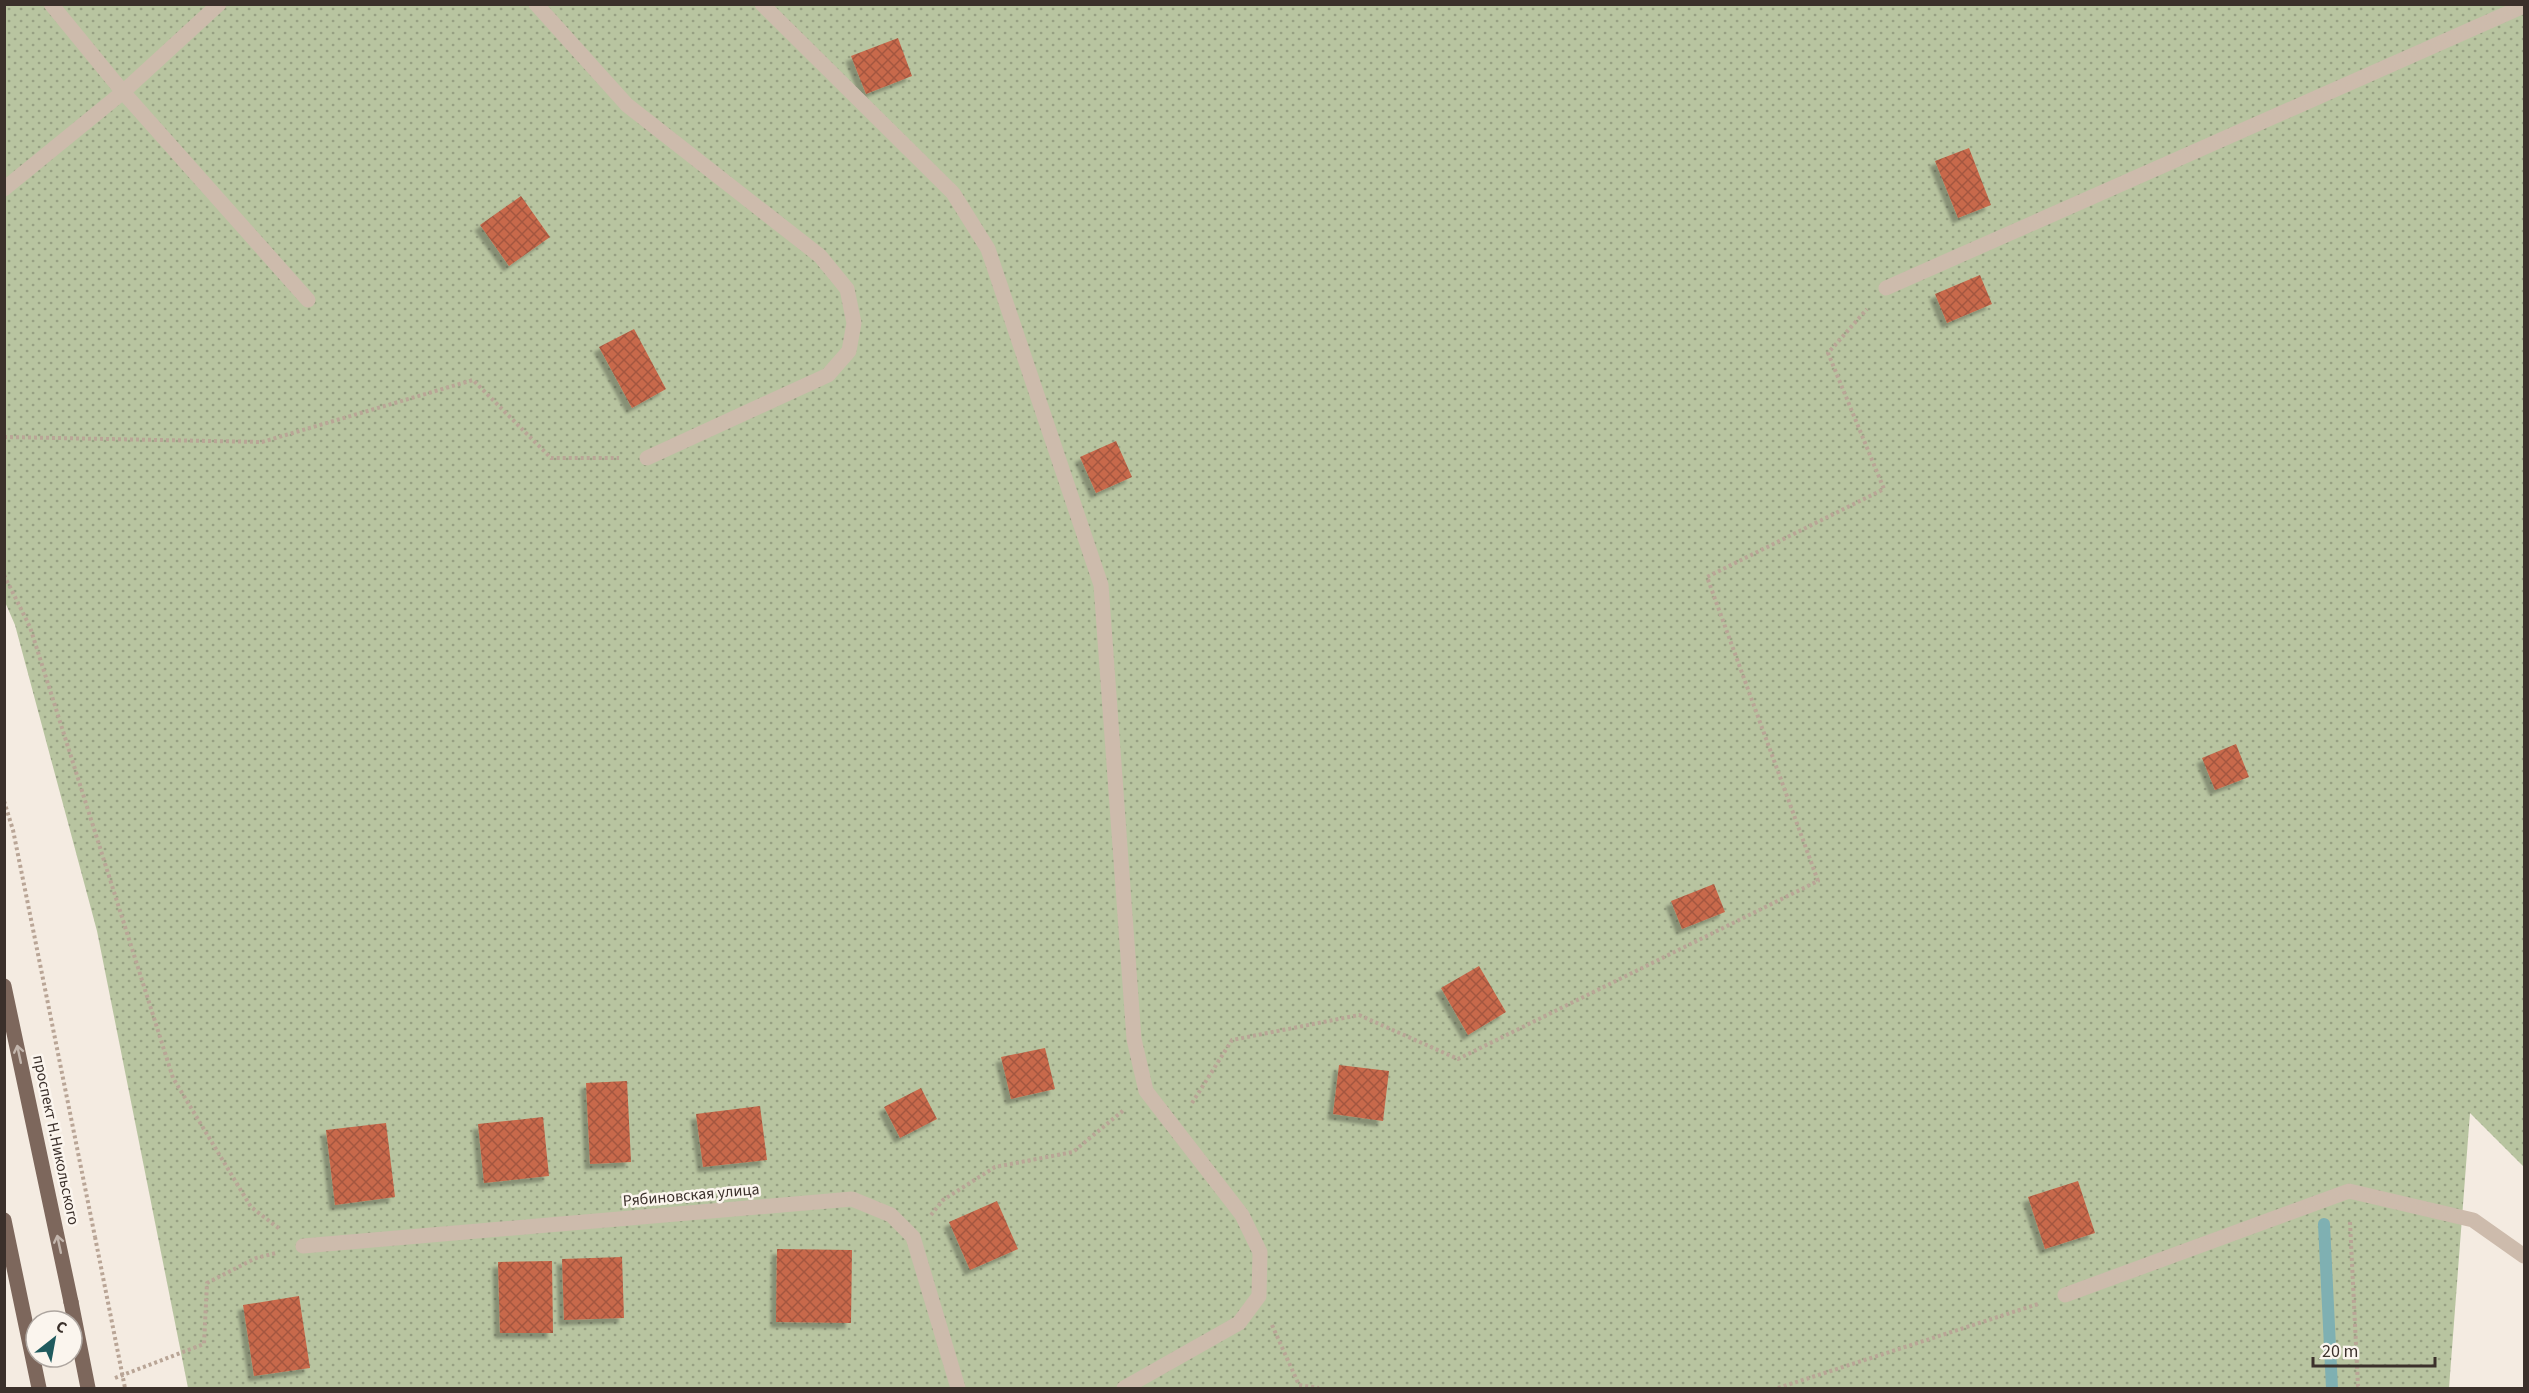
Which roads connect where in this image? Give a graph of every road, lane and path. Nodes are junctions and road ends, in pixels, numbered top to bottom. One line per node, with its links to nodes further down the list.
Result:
1 (51, 4): 6 (street)
2 (219, 4): 6 (street)
3 (536, 4): 11 (street)
4 (762, 4): 15 (street)
5 (2524, 6): 8 (street)
6 (123, 92): 7 (street); 9 (street)
7 (4, 189)
8 (1886, 288): 16 (path)
9 (308, 300)
10 (4, 437): 11 (path)
11 (647, 458)
12 (4, 575): 20 (path)
13 (4, 801): 28 (path, bridge)
14 (4, 986): 27 (main road, проспект Н.Никольского, one-way to 14, bridge)
15 (1146, 1091): 16 (street); 19 (path)
16 (1176, 1129): 23 (street)
17 (2349, 1191): 21 (street); 22 (street); 33 (path)
18 (4, 1220): 26 (main road)
19 (913, 1237): 20 (street, Рябиновская улица); 29 (street, Рябиновская улица)
20 (303, 1246): 24 (path)
21 (2524, 1256)
22 (2065, 1295): 32 (path)
23 (1259, 1296): 25 (path); 30 (street)
24 (109, 1380)
25 (1298, 1387): 31 (path)
26 (39, 1389)
27 (88, 1389)
28 (125, 1389)
29 (958, 1389)
30 (1124, 1389)
31 (1319, 1389)
32 (1778, 1389)
33 (2361, 1389)

